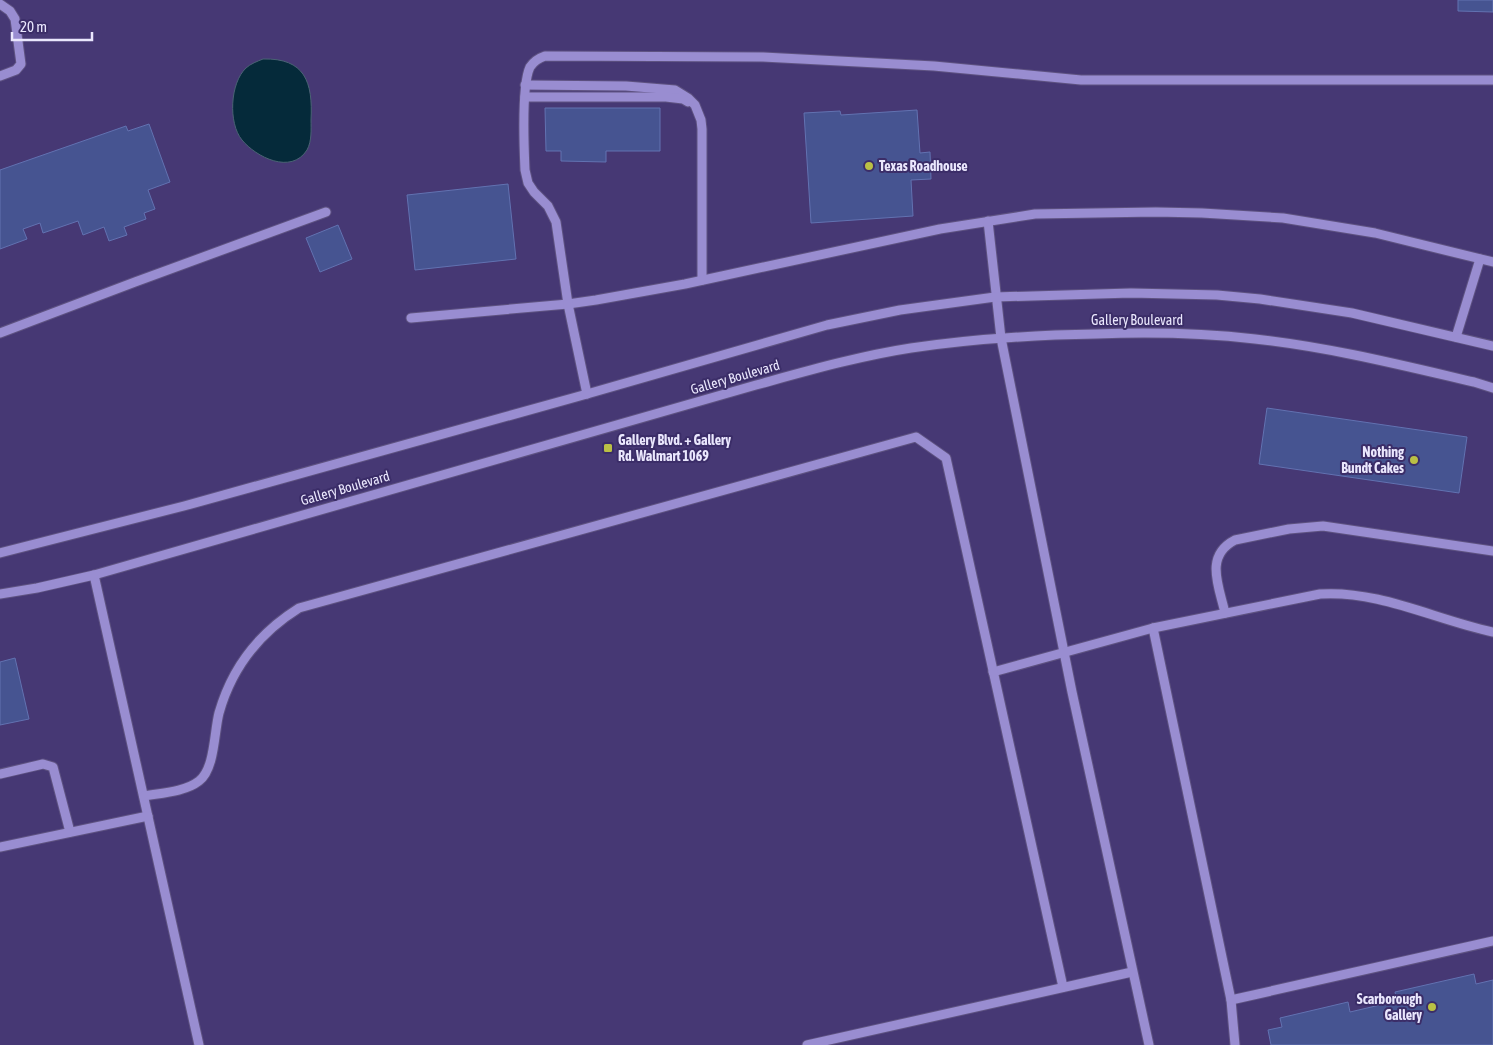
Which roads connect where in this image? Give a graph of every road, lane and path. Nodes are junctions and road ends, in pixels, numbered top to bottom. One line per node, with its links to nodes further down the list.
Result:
1 (0, 4): 2 (street)
2 (0, 76)
3 (1493, 80): 4 (street)
4 (525, 85): 5 (street); 6 (street)
5 (525, 97): 6 (street); 13 (street)
6 (695, 105): 11 (street)
7 (326, 212): 15 (street)
8 (988, 220): 9 (street); 11 (street); 12 (street)
9 (1480, 258): 10 (street); 16 (street)
10 (1493, 262)
11 (702, 280): 13 (street)
12 (995, 297): 16 (street, Gallery Boulevard); 17 (street); 20 (street, Gallery Boulevard)
13 (568, 304): 14 (street); 20 (street)
14 (411, 318)
15 (0, 333)
16 (1456, 336): 18 (street, Gallery Boulevard)
17 (1000, 338): 19 (street, Gallery Boulevard); 23 (street, Gallery Boulevard); 28 (street)
18 (1493, 346)
19 (1493, 388)
20 (587, 394): 22 (street, Gallery Boulevard)
21 (1493, 551): 25 (street)
22 (0, 553)
23 (94, 574): 24 (street, Gallery Boulevard); 31 (street)
24 (0, 594)
25 (1225, 613): 26 (street); 27 (street)
26 (1152, 628): 28 (street); 38 (street)
27 (1493, 632)
28 (1065, 651): 29 (street); 36 (street)
29 (993, 672): 31 (street); 37 (street)
30 (0, 774): 33 (street)
31 (144, 796): 32 (street)
32 (148, 816): 33 (street); 39 (street)
33 (70, 832): 34 (street)
34 (0, 847)
35 (1493, 941): 38 (street)
36 (1132, 972): 37 (street); 41 (street)
37 (1063, 987): 40 (street)
38 (1231, 1000): 42 (street)
39 (200, 1045)
40 (807, 1045)
41 (1148, 1045)
42 (1235, 1045)

